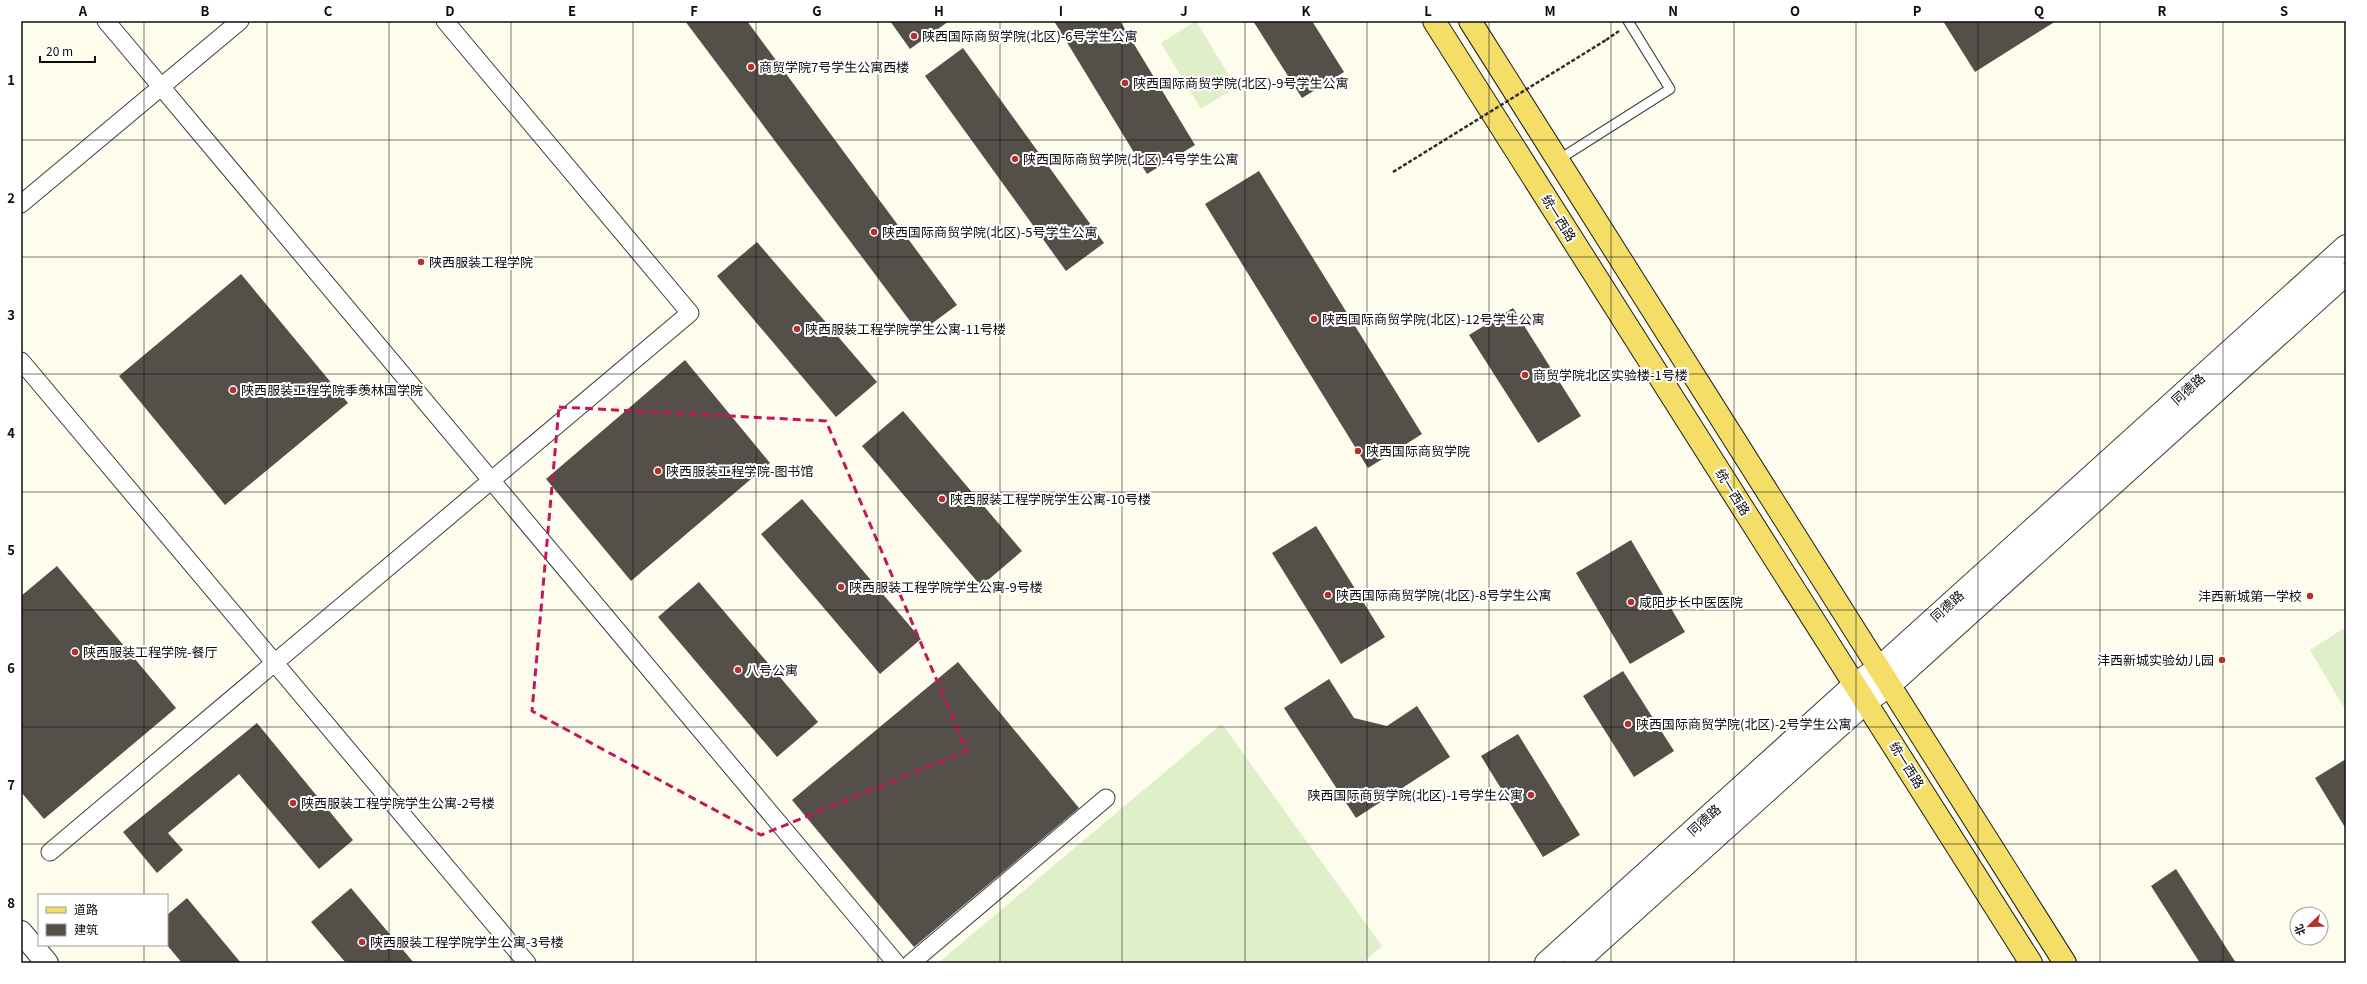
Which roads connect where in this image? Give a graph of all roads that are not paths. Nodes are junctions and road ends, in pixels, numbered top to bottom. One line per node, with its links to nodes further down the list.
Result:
1 (106, 21): 7 (street)
2 (240, 21): 7 (street)
3 (444, 21): 13 (street)
4 (1434, 21): 16 (main road, 统一西路)
5 (1470, 21): 8 (main road)
6 (1628, 21): 8 (lane)
7 (161, 88): 9 (street); 13 (street)
8 (1558, 160): 15 (main road)
9 (21, 204)
10 (2346, 246): 15 (street, 同德路)
11 (2346, 274): 15 (street, 同德路)
12 (21, 361): 14 (street)
13 (491, 481): 14 (street); 22 (street)
14 (275, 663): 18 (street); 21 (street)
15 (1884, 677): 16 (street, 同德路); 27 (main road)
16 (1861, 693): 24 (street, 同德路); 25 (street, 同德路); 26 (main road, 统一西路)
17 (1106, 798): 23 (street)
18 (50, 852)
19 (21, 932): 20 (street)
20 (47, 963)
21 (527, 963)
22 (896, 963)
23 (911, 963)
24 (1546, 963)
25 (1576, 963)
26 (2032, 963)
27 (2065, 963)

